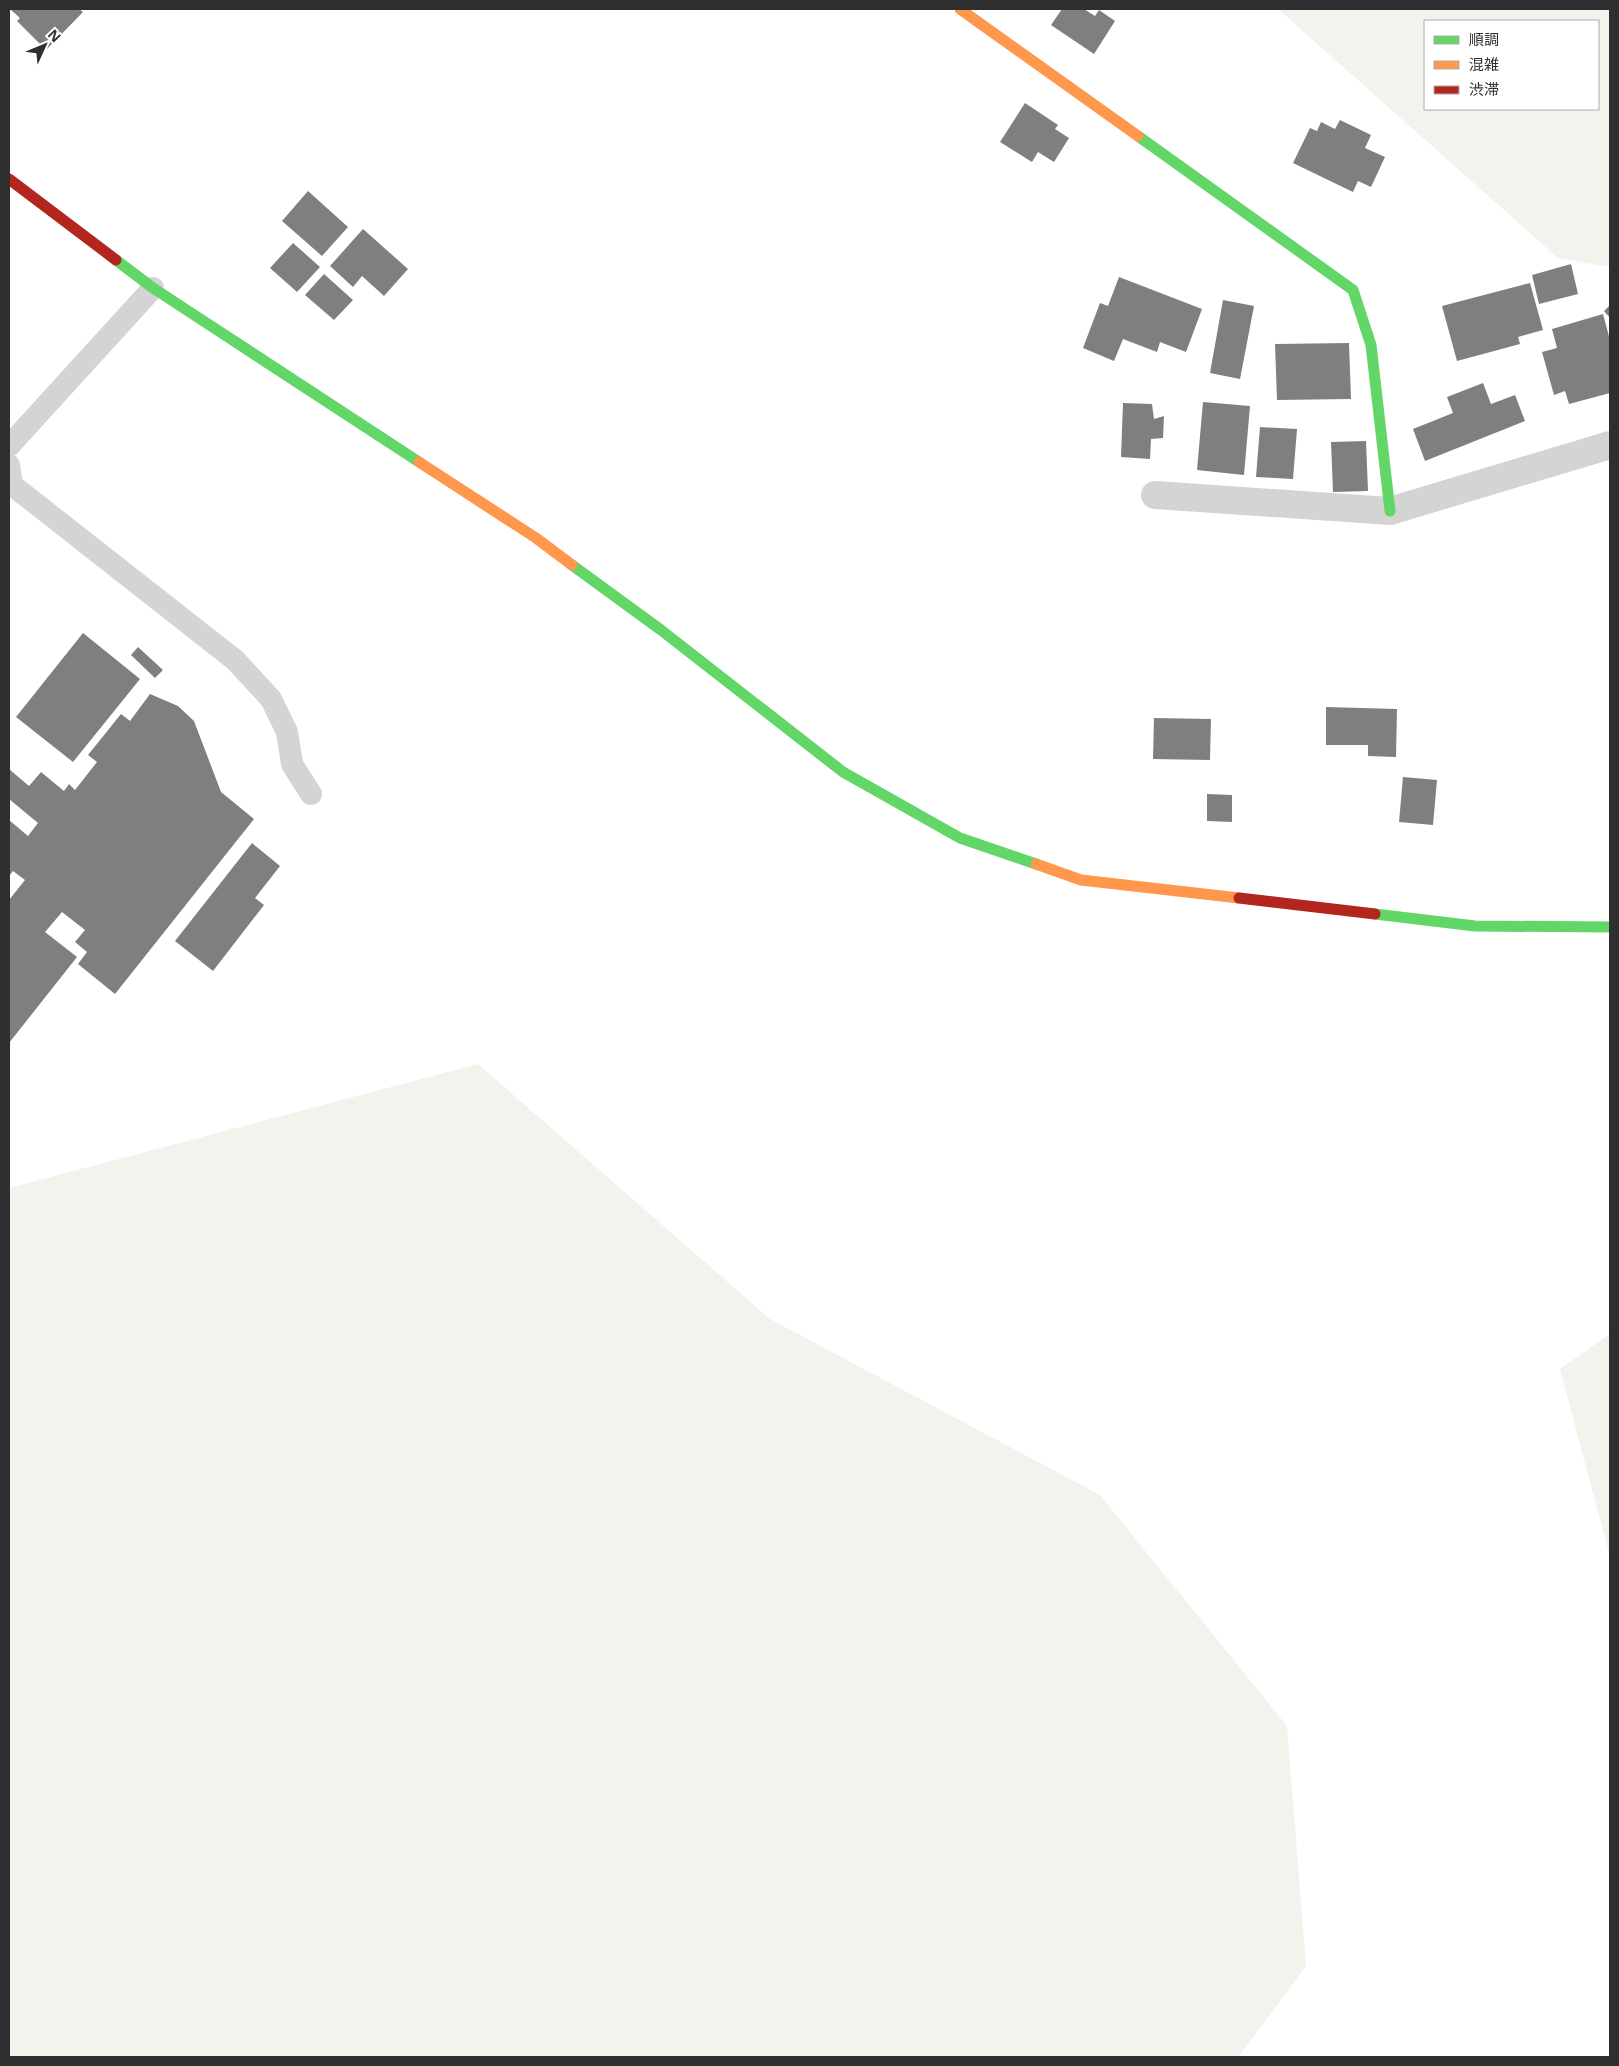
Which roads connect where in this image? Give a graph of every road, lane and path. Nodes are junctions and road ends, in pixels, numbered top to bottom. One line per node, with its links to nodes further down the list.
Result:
1 (960, 9): 8 (street)
2 (9, 179): 3 (street)
3 (153, 288): 5 (lane); 10 (street)
4 (1610, 445): 8 (street)
5 (9, 446)
6 (9, 465): 9 (lane)
7 (1155, 495): 8 (street)
8 (1390, 511)
9 (311, 794)
10 (1610, 927)

